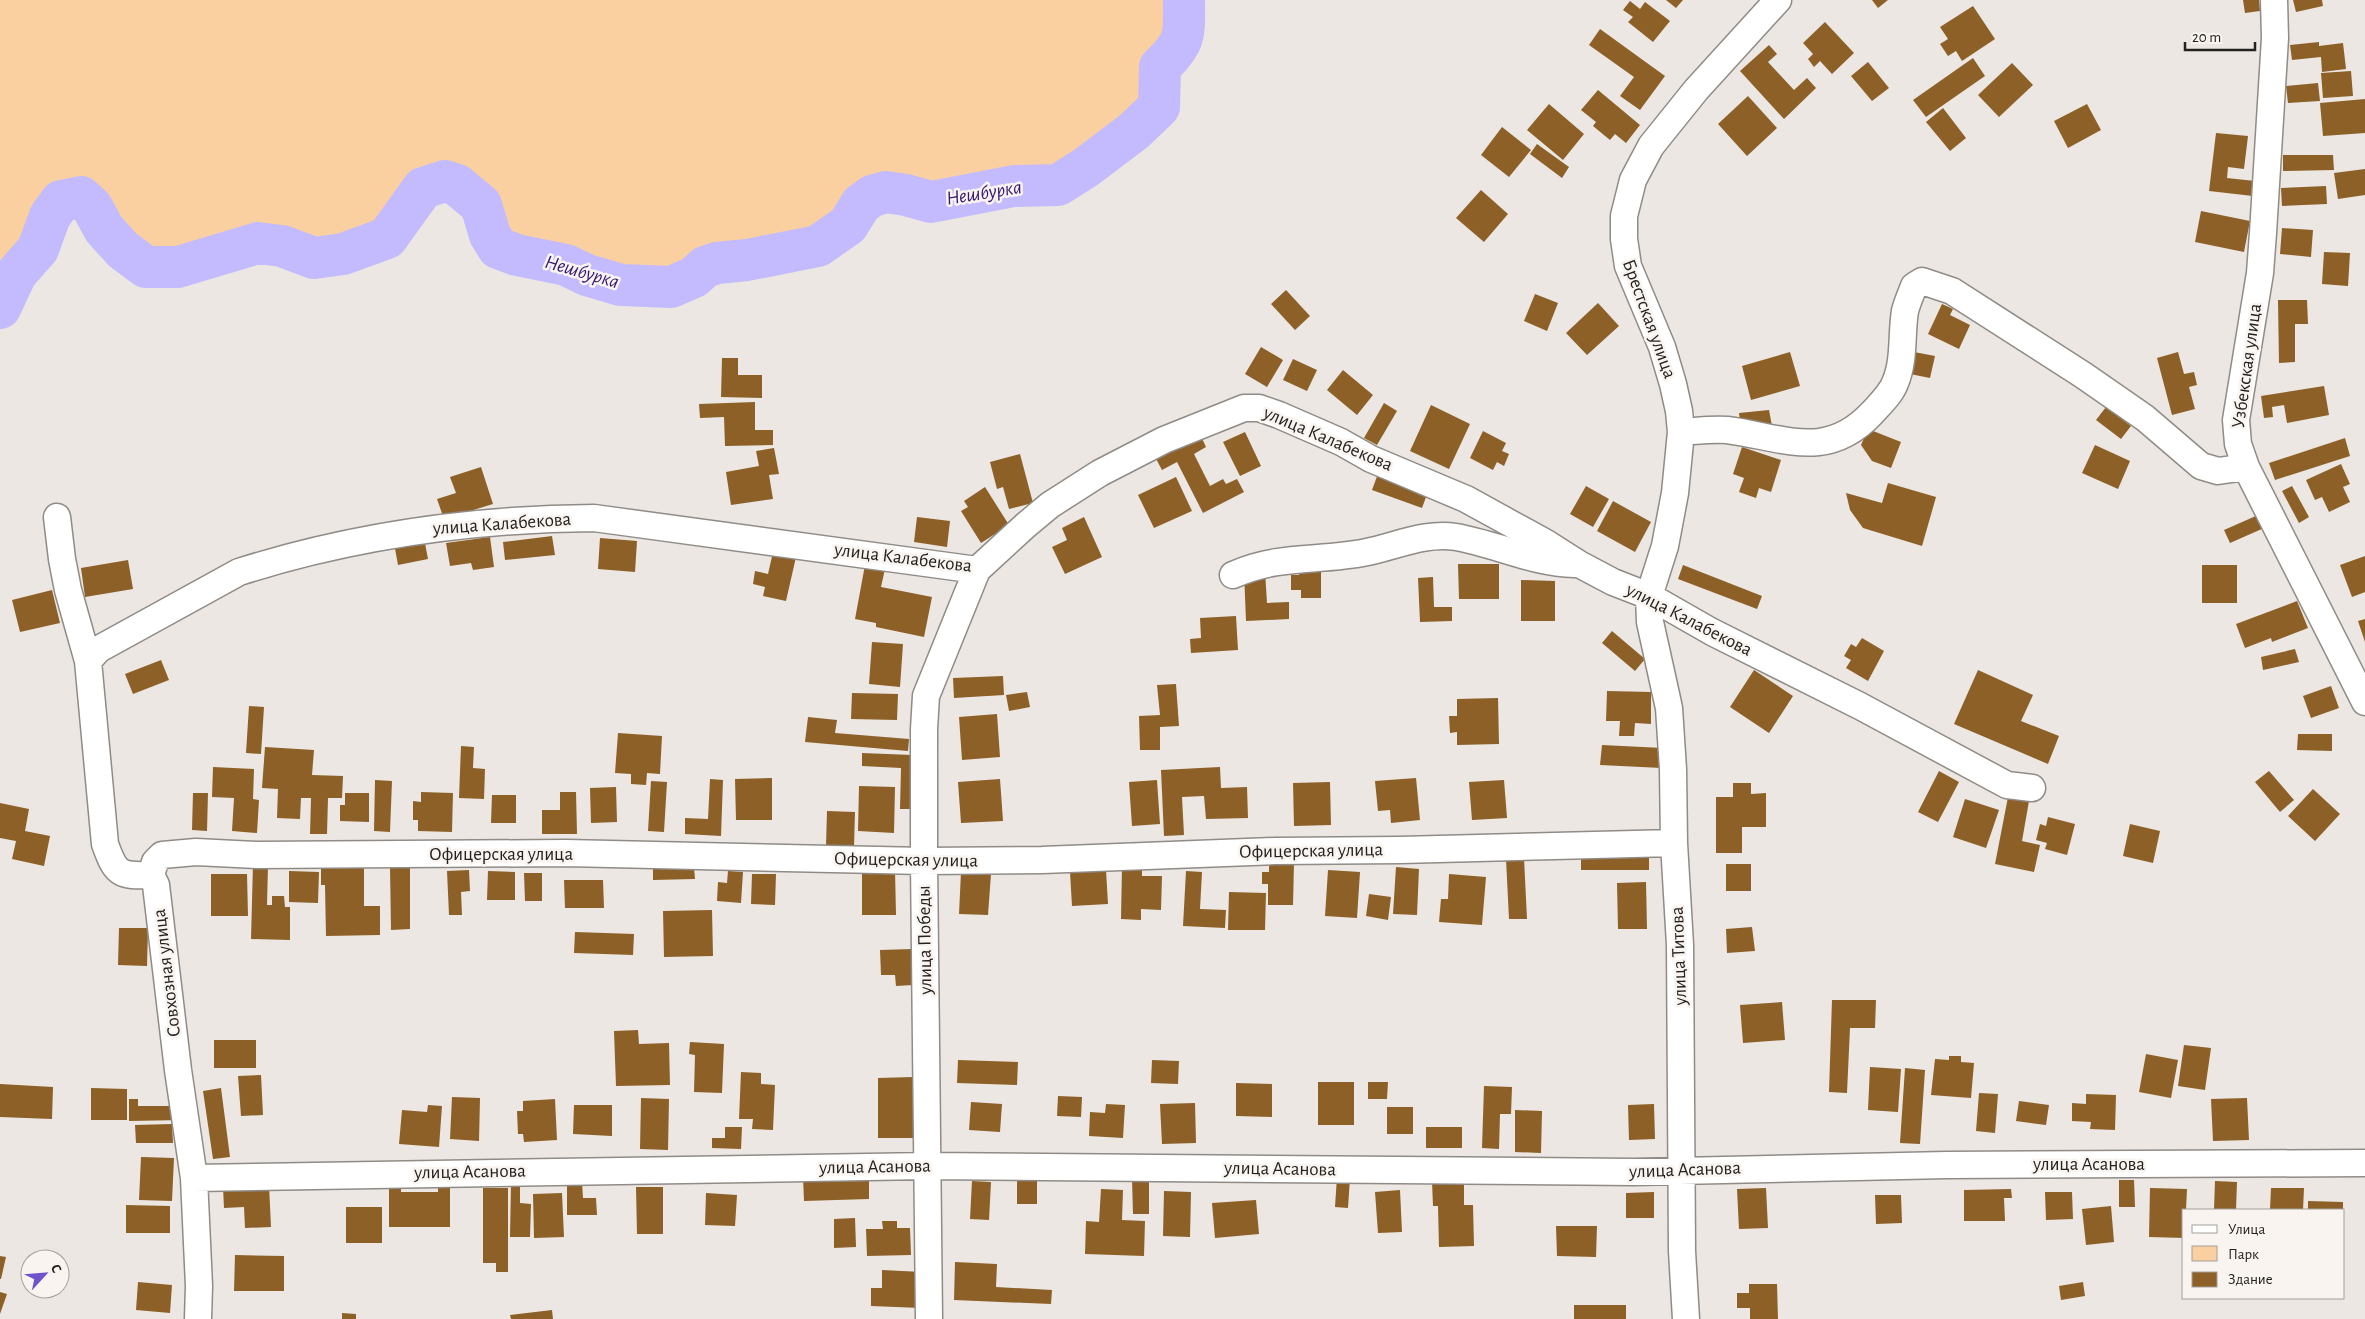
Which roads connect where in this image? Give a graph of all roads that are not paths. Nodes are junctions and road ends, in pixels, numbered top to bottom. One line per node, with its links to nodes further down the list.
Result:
1 (1778, 0): 3 (street, Брестская улица)
2 (2274, 0): 4 (street, Узбекская улица)
3 (1681, 432): 4 (street); 9 (street, Брестская улица)
4 (2246, 467): 11 (street, Узбекская улица)
5 (57, 516): 10 (street)
6 (1579, 564): 7 (street, улица Калабекова); 8 (street); 9 (street, улица Калабекова)
7 (977, 570): 10 (street, улица Калабекова); 14 (street, улица Победы)
8 (1233, 575)
9 (1649, 596): 12 (street, улица Калабекова); 13 (street, улица Титова)
10 (88, 661): 15 (street)
11 (2365, 702)
12 (2032, 788)
13 (1674, 843): 14 (street, Офицерская улица); 18 (street, улица Титова)
14 (924, 861): 15 (street, Офицерская улица); 17 (street, улица Победы)
15 (151, 875): 19 (street, Совхозная улица)
16 (2365, 1163): 18 (street, улица Асанова)
17 (928, 1166): 18 (street, улица Асанова); 19 (street, улица Асанова); 21 (street, улица Победы)
18 (1682, 1171): 22 (street, улица Титова)
19 (194, 1178): 20 (street, Совхозная улица)
20 (198, 1319)
21 (929, 1319)
22 (1686, 1319)

